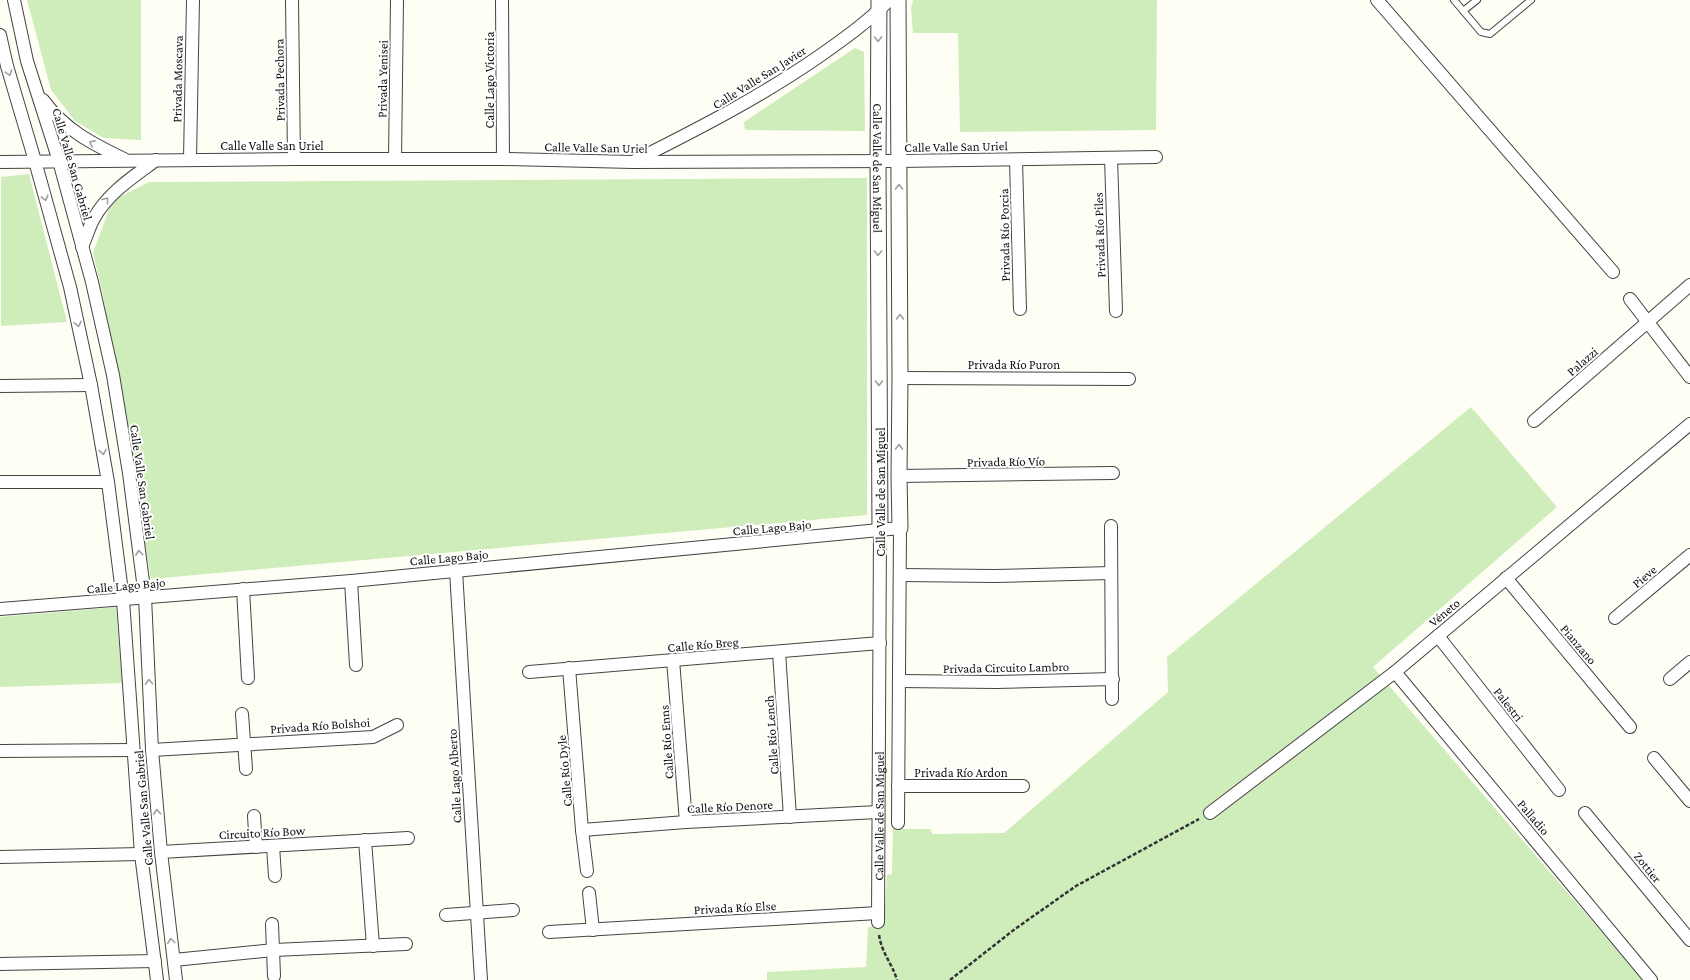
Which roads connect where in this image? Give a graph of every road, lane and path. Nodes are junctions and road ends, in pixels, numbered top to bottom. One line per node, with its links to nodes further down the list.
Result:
1 (14, 0): 15 (street, Calle Valle San Gabriel)
2 (193, 0): 18 (street, Privada Moscava)
3 (292, 0): 19 (street, Privada Pechora)
4 (397, 0): 20 (street, Privada Yenisei)
5 (502, 0): 21 (street, Calle Lago Victoria)
6 (890, 0): 12 (street, Calle Valle San Javier)
7 (898, 0): 28 (street, Calle Valle de San Miguel)
8 (1377, 0): 32 (street)
9 (1454, 0): 13 (lane)
10 (1477, 0): 13 (lane)
11 (1531, 0): 13 (lane)
12 (878, 5): 27 (street, Calle Valle de San Miguel, one-way to 27); 30 (street, Calle Valle San Javier)
13 (1463, 11)
14 (0, 35): 25 (street, Calle Valle San Gabriel, one-way to 25)
15 (37, 92): 22 (street, one-way to 15); 26 (street, Calle Valle San Gabriel)
16 (1156, 157): 17 (street, Calle Valle San Uriel)
17 (1111, 158): 24 (street, Calle Valle San Uriel); 36 (street, Privada Río Piles)
18 (190, 159): 19 (street, Calle Valle San Uriel); 23 (street, Calle Valle San Uriel)
19 (294, 159): 20 (street, Calle Valle San Uriel)
20 (395, 159): 21 (street, Calle Valle San Uriel)
21 (503, 159): 30 (street, Calle Valle San Uriel)
22 (127, 160): 23 (street, Calle Valle San Uriel); 26 (street, Calle Valle San Uriel)
23 (156, 160): 31 (street, one-way to 23)
24 (1016, 160): 28 (street, Calle Valle San Uriel); 35 (street, Privada Río Porcia)
25 (35, 161): 26 (street, Calle Valle San Uriel); 29 (street, Calle Valle San Uriel); 41 (street, Calle Valle San Gabriel, one-way to 41)
26 (59, 161): 31 (street, Calle Valle San Gabriel)
27 (878, 161): 28 (street, Calle Valle San Uriel); 30 (street, Calle Valle San Uriel); 51 (street, Calle Valle de San Miguel, one-way to 51)
28 (898, 161): 39 (street, Calle Valle de San Miguel, one-way to 28)
29 (0, 162)
30 (633, 162)
31 (82, 247): 59 (street, Calle Valle San Gabriel, one-way to 31)
32 (1613, 272)
33 (1690, 285): 37 (street, Palazzi)
34 (1630, 299): 37 (street)
35 (1020, 309)
36 (1116, 311)
37 (1648, 321): 38 (street); 43 (street, Palazzi)
38 (1690, 377)
39 (900, 378): 40 (street, Privada Río Puron); 46 (street, Calle Valle de San Miguel, one-way to 39)
40 (1129, 379)
41 (91, 385): 42 (street); 48 (street, Calle Valle San Gabriel, one-way to 48)
42 (0, 386)
43 (1534, 421)
44 (1690, 424): 56 (street, Véneto)
45 (1114, 473): 46 (street, Privada Río Vío)
46 (898, 476): 50 (street, Calle Valle de San Miguel)
47 (0, 482): 48 (street)
48 (108, 482): 60 (street, Calle Valle San Gabriel)
49 (1111, 526): 54 (street)
50 (900, 528): 51 (street, Calle Lago Bajo); 55 (street, Calle Valle de San Miguel)
51 (880, 531): 53 (street, Calle Lago Bajo); 64 (street, Calle Valle de San Miguel)
52 (1690, 555): 62 (street, Pieve)
53 (456, 571): 57 (street, Calle Lago Bajo); 109 (street, Calle Lago Alberto)
54 (1111, 573): 55 (street); 73 (street)
55 (900, 575): 75 (street, Calle Valle de San Miguel)
56 (1506, 578): 63 (street, Véneto); 79 (street, Pianzano)
57 (351, 581): 58 (street, Calle Lago Bajo); 68 (street)
58 (243, 589): 59 (street, Calle Lago Bajo); 72 (street)
59 (145, 597): 60 (street, Calle Lago Bajo); 82 (street, Calle Valle San Gabriel, one-way to 59)
60 (123, 600): 61 (street, Calle Lago Bajo); 81 (street, Calle Valle San Gabriel)
61 (0, 609)
62 (1615, 618)
63 (1438, 636): 71 (street, Véneto); 88 (street, Palestri)
64 (880, 643): 65 (street, Calle Río Breg); 90 (street, Calle Valle de San Miguel)
65 (779, 652): 66 (street, Calle Río Breg); 94 (street, Calle Río Lench)
66 (673, 660): 69 (street, Calle Río Breg); 95 (street, Calle Río Enns)
67 (1690, 662): 74 (street)
68 (356, 665)
69 (569, 668): 70 (street, Calle Río Breg); 97 (street, Calle Río Dyle)
70 (529, 672)
71 (1394, 672): 91 (street, Véneto); 128 (street, Palladio)
72 (248, 678)
73 (1113, 679): 75 (street, Privada Circuito Lambro); 76 (street)
74 (1670, 679)
75 (899, 681): 86 (street, Calle Valle de San Miguel)
76 (1112, 698)
77 (242, 714): 80 (street)
78 (397, 725): 80 (street, Privada Río Bolshoi)
79 (1630, 727)
80 (243, 744): 82 (street, Privada Río Bolshoi); 85 (street)
81 (132, 750): 83 (street); 103 (street, Calle Valle San Gabriel)
82 (152, 750): 102 (street, Calle Valle San Gabriel, one-way to 82)
83 (0, 751)
84 (1654, 758): 89 (street)
85 (246, 769)
86 (898, 786): 87 (street, Privada Río Ardon); 96 (street, Calle Valle de San Miguel)
87 (1023, 786)
88 (1559, 790)
89 (1690, 801)
90 (878, 812): 94 (street, Calle Río Denore); 111 (street, Calle Valle de San Miguel)
91 (1210, 813): 127 (path)
92 (1585, 813): 115 (street, Zottier)
93 (254, 816): 101 (street)
94 (790, 817): 95 (street, Calle Río Denore)
95 (686, 822): 97 (street, Calle Río Denore)
96 (898, 823)
97 (582, 830): 105 (street, Calle Río Dyle)
98 (408, 838): 99 (street, Circuito Río Bow)
99 (365, 840): 100 (street, Circuito Río Bow); 117 (street)
100 (273, 846): 101 (street, Circuito Río Bow); 106 (street)
101 (256, 847): 102 (street, Circuito Río Bow)
102 (161, 852): 119 (street, Calle Valle San Gabriel, one-way to 102)
103 (141, 854): 104 (street); 120 (street, Calle Valle San Gabriel)
104 (0, 857)
105 (587, 871)
106 (275, 876)
107 (589, 893): 113 (street)
108 (514, 910): 109 (street)
109 (476, 912): 110 (street); 125 (street, Calle Lago Alberto)
110 (446, 915)
111 (878, 917): 113 (street, Privada Río Else); 126 (path)
112 (272, 924): 118 (street)
113 (593, 930): 114 (street, Privada Río Else)
114 (549, 932)
115 (1690, 940)
116 (406, 944): 117 (street)
117 (373, 946): 118 (street)
118 (274, 950): 119 (street); 122 (street)
119 (174, 960): 124 (street, Calle Valle San Gabriel)
120 (155, 961): 121 (street); 123 (street, Calle Valle San Gabriel)
121 (0, 964)
122 (274, 976)
123 (157, 980)
124 (176, 980)
125 (480, 980)
126 (897, 980)
127 (950, 980)
128 (1651, 980)

